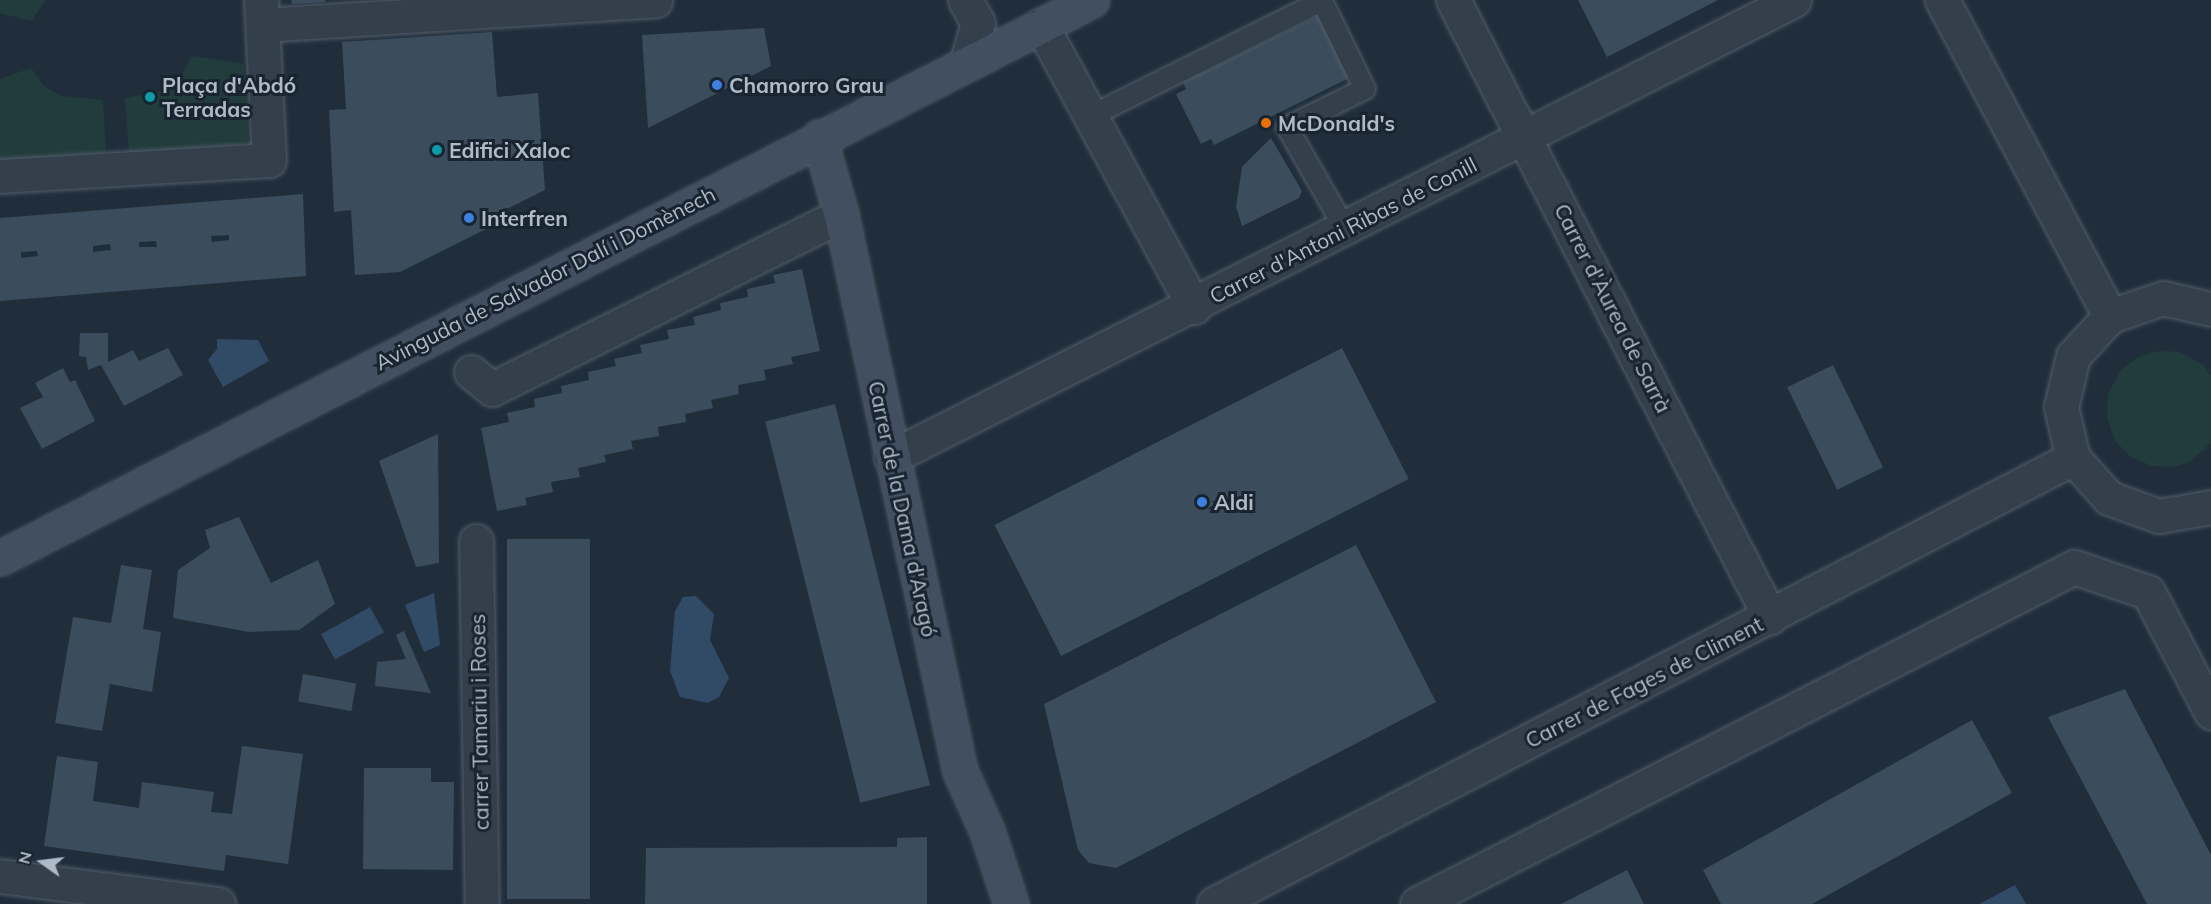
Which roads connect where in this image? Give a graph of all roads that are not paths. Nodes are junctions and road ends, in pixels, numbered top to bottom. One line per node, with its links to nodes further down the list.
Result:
1 (655, 0): 7 (street)
2 (965, 0): 9 (street)
3 (1453, 0): 12 (street, Carrer d'Àurea de Sarrà)
4 (1794, 0): 12 (street, Carrer d'Antoni Ribas de Conill)
5 (1942, 0): 18 (street)
6 (1078, 3): 8 (main road, Avinguda de Salvador Dalí i Domènech)
7 (262, 12): 13 (street)
8 (1041, 25): 9 (main road, Avinguda de Salvador Dalí i Domènech); 10 (street)
9 (967, 62): 11 (main road, Avinguda de Salvador Dalí i Domènech)
10 (1091, 116): 15 (lane); 16 (street)
11 (819, 137): 14 (main road, Carrer de la Dama d'Aragó); 24 (main road, Avinguda de Salvador Dalí i Domènech)
12 (1525, 138): 15 (street, Carrer d'Antoni Ribas de Conill); 25 (street, Carrer d'Àurea de Sarrà)
13 (0, 176)
14 (841, 215): 19 (street); 20 (main road, Carrer de la Dama d'Aragó)
15 (1344, 227): 16 (street, Carrer d'Antoni Ribas de Conill)
16 (1194, 307): 20 (street, Carrer d'Antoni Ribas de Conill)
17 (2211, 309): 18 (street)
18 (2110, 316): 21 (street)
19 (471, 372)
20 (891, 457): 28 (main road, Carrer de la Dama d'Aragó)
21 (2073, 458): 22 (street); 25 (street, Carrer de Fages de Climent)
22 (2211, 507)
23 (476, 541): 30 (street, carrer Tamariu i Roses)
24 (0, 558)
25 (1770, 617): 31 (street, Carrer de Fages de Climent)
26 (2211, 712): 32 (street)
27 (0, 876): 29 (street)
28 (1002, 895)
29 (218, 904)
30 (482, 904)
31 (1214, 904)
32 (1417, 904)

